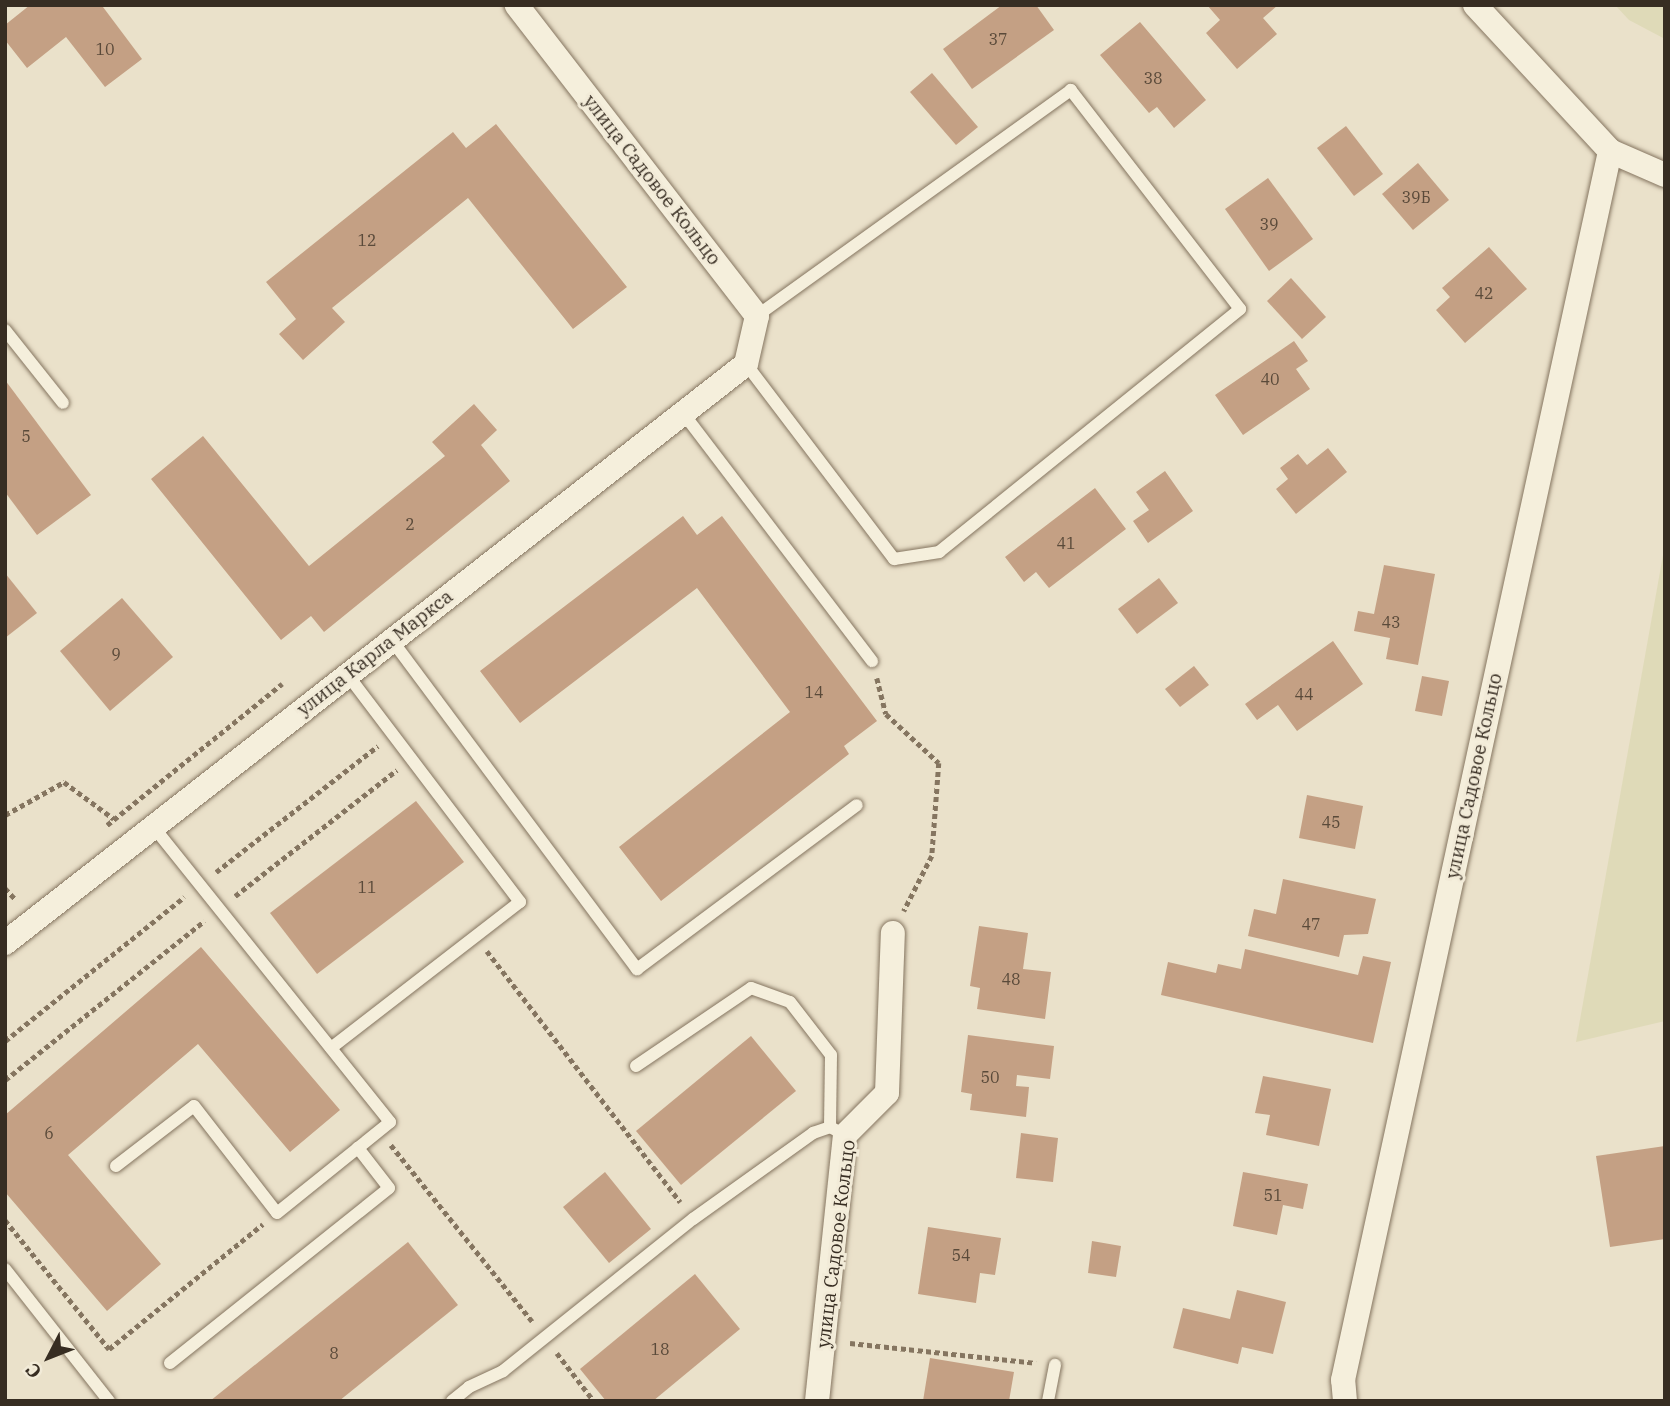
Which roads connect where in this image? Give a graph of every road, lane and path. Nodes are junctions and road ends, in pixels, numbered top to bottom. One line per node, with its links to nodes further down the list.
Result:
1 (517, 5): 5 (street, улица Садовое Кольцо)
2 (1475, 5): 3 (street)
3 (1610, 151): 4 (street); 43 (street, улица Садовое Кольцо)
4 (1665, 175)
5 (757, 316): 7 (street); 7 (lane)
6 (5, 330): 8 (lane)
7 (746, 364): 9 (street, улица Карла Маркса)
8 (64, 403)
9 (683, 413): 10 (street, улица Карла Маркса); 11 (lane)
10 (391, 639): 12 (street, улица Карла Маркса); 14 (lane)
11 (873, 661): 21 (path)
12 (347, 674): 17 (street, улица Карла Маркса); 22 (lane)
13 (282, 684): 16 (path)
14 (857, 805)
15 (5, 815): 16 (path)
16 (114, 819): 18 (path)
17 (153, 826): 23 (street, улица Карла Маркса); 24 (lane)
18 (104, 828)
19 (5, 888): 20 (path)
20 (22, 894)
21 (892, 933): 27 (street, улица Садовое Кольцо)
22 (476, 936): 24 (lane); 31 (path)
23 (5, 943)
24 (331, 1048): 26 (lane)
25 (636, 1066): 27 (lane)
26 (379, 1130): 28 (lane); 34 (path)
27 (837, 1131): 31 (lane); 35 (street, улица Садовое Кольцо)
28 (358, 1148): 30 (lane); 36 (lane)
29 (116, 1166): 30 (lane)
30 (277, 1213): 32 (path)
31 (693, 1219): 34 (lane)
32 (5, 1220)
33 (5, 1269): 38 (lane)
34 (545, 1337): 39 (lane); 40 (path)
35 (824, 1340): 37 (path); 41 (street, улица Садовое Кольцо)
36 (170, 1363)
37 (1055, 1365): 42 (lane)
38 (109, 1401)
39 (452, 1401)
40 (594, 1401)
41 (817, 1401)
42 (1048, 1401)
43 (1345, 1401)

